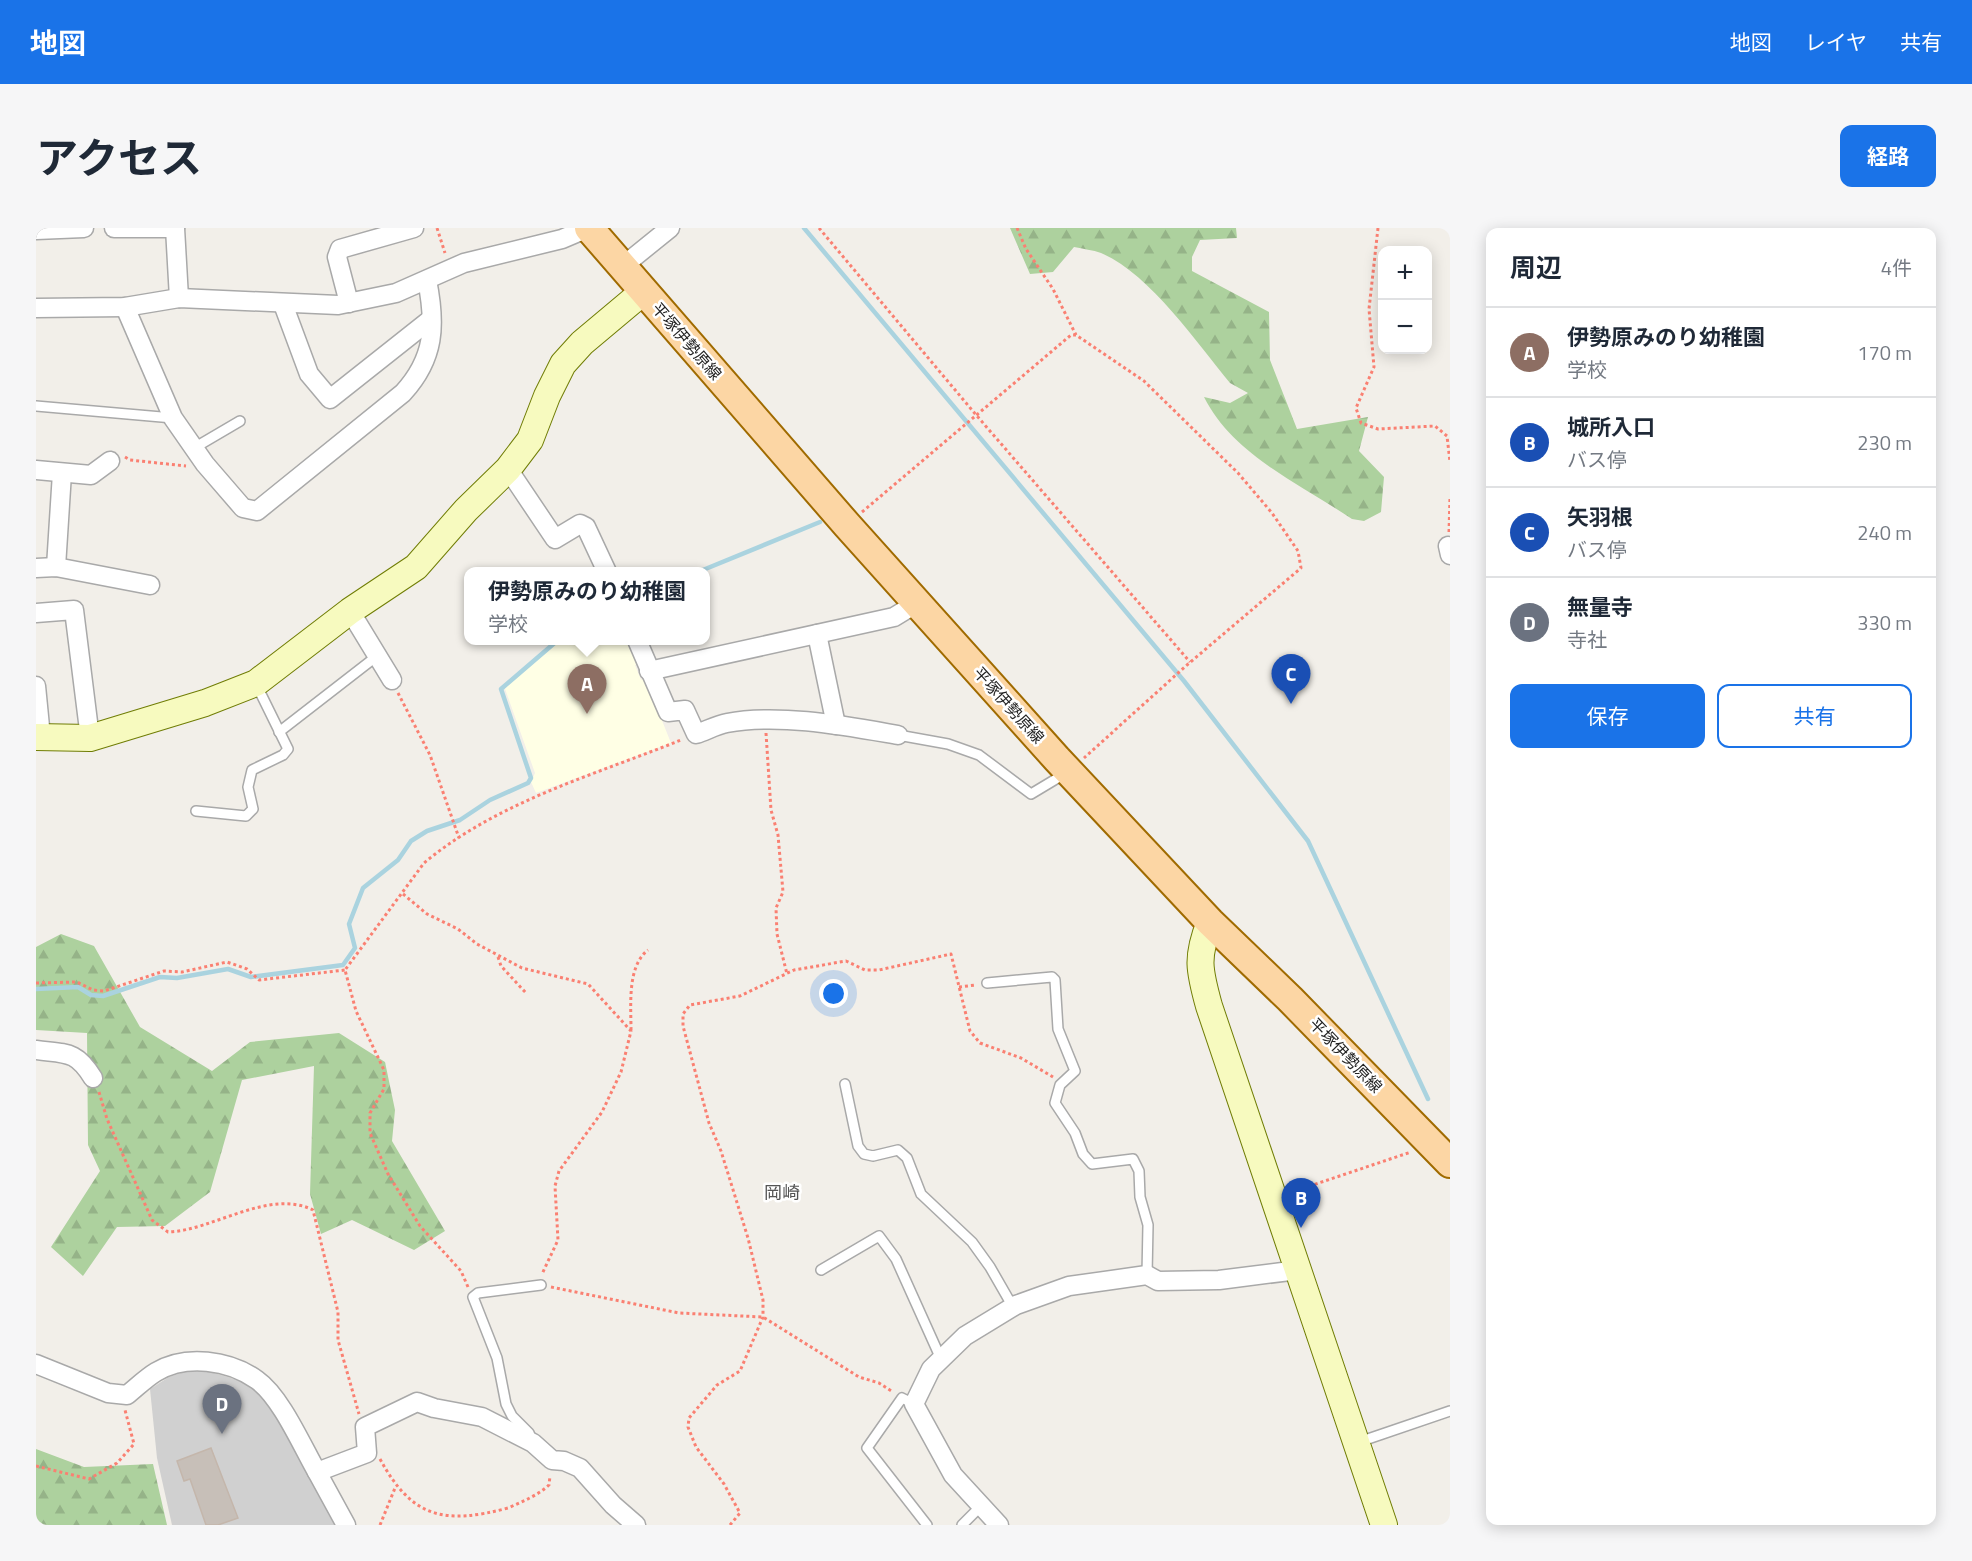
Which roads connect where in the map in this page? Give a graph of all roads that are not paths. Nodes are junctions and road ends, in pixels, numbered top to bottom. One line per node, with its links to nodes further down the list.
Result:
1 (84, 228): 7 (street)
2 (114, 228): 3 (street)
3 (175, 228): 11 (street)
4 (414, 228): 12 (street)
5 (588, 228): 8 (main road, 平塚伊勢原線); 9 (street)
6 (670, 228): 8 (street)
7 (36, 230)
8 (623, 266): 10 (main road, 平塚伊勢原線)
9 (427, 280): 12 (street); 16 (street)
10 (644, 291): 22 (street); 29 (main road, 平塚伊勢原線)
11 (179, 298): 13 (street); 14 (street)
12 (349, 303): 13 (street)
13 (282, 304): 16 (street)
14 (125, 307): 15 (street); 18 (street)
15 (36, 308)
16 (431, 318): 20 (street)
17 (36, 406): 18 (lane)
18 (173, 418): 20 (street)
19 (240, 421): 20 (lane)
20 (194, 448)
21 (110, 461): 24 (street)
22 (508, 469): 26 (street); 30 (street)
23 (36, 470): 24 (street)
24 (62, 473): 25 (street)
25 (56, 567): 27 (street); 28 (street)
26 (605, 567)
27 (36, 568)
28 (150, 585)
29 (917, 603): 32 (street); 44 (main road, 平塚伊勢原線)
30 (350, 611): 34 (street); 37 (street)
31 (36, 613): 43 (street)
32 (817, 634): 35 (street); 39 (street)
33 (639, 645): 35 (street)
34 (377, 656): 36 (street); 40 (lane)
35 (649, 671): 39 (street)
36 (392, 680)
37 (255, 684): 40 (lane); 43 (street)
38 (36, 686): 42 (street)
39 (836, 725): 41 (street)
40 (279, 732): 45 (lane)
41 (898, 735): 44 (lane)
42 (39, 737): 43 (street)
43 (90, 738)
44 (1069, 772): 46 (main road, 平塚伊勢原線)
45 (196, 811)
46 (1210, 922): 51 (main road, 平塚伊勢原線); 53 (street)
47 (987, 983): 54 (lane)
48 (36, 1050): 49 (street)
49 (93, 1078)
50 (845, 1083): 56 (lane)
51 (1443, 1150)
52 (821, 1270): 57 (lane)
53 (1298, 1270): 54 (street); 61 (street)
54 (1147, 1275): 56 (street)
55 (541, 1285): 62 (lane)
56 (1013, 1307): 57 (street)
57 (941, 1359): 59 (street)
58 (36, 1364): 63 (street)
59 (908, 1401): 64 (street); 67 (lane)
60 (1450, 1411): 61 (lane)
61 (1357, 1442): 70 (street)
62 (532, 1443): 63 (street); 66 (street)
63 (317, 1472): 65 (street)
64 (980, 1507): 68 (lane); 69 (street)
65 (346, 1525)
66 (636, 1525)
67 (927, 1525)
68 (962, 1525)
69 (999, 1525)
70 (1384, 1525)

